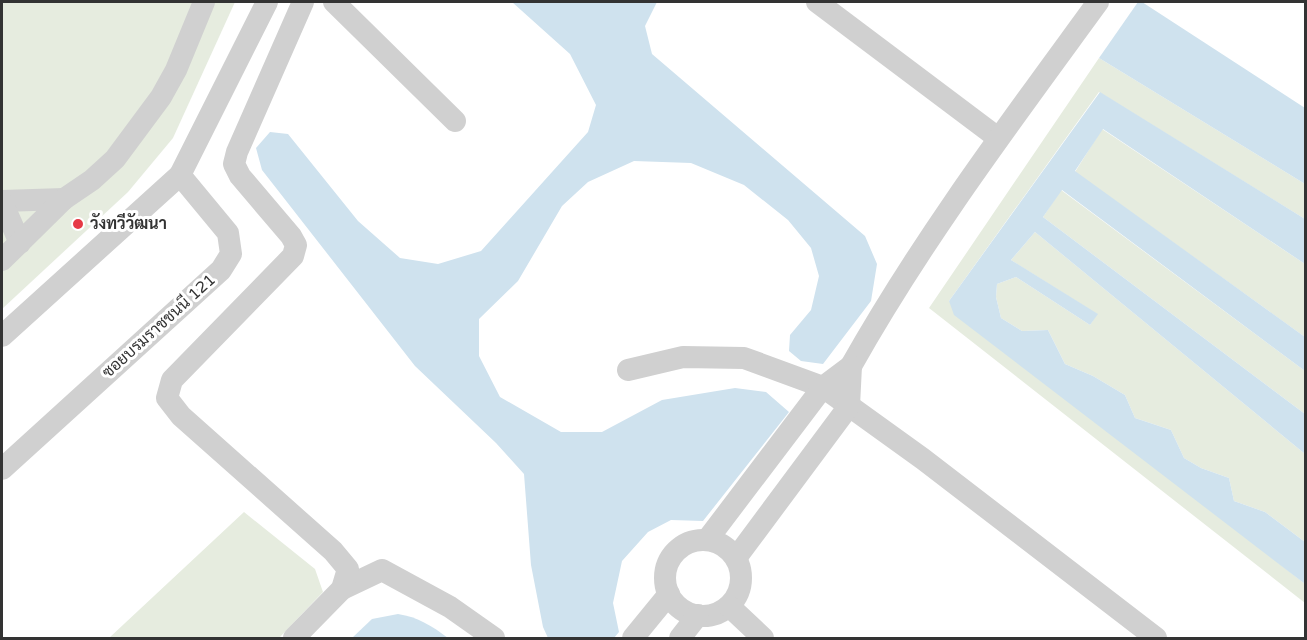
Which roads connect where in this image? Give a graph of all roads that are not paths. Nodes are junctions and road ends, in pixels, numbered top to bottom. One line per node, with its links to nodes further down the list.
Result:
1 (204, 2): 10 (street)
2 (267, 2): 9 (street)
3 (303, 2): 22 (street)
4 (334, 2): 7 (street)
5 (817, 2): 8 (street)
6 (1098, 2): 8 (street)
7 (455, 121)
8 (999, 138): 15 (street)
9 (180, 175): 14 (street); 19 (street, ซอยบรมราชชนนี 121)
10 (64, 199): 11 (street); 12 (street)
11 (2, 202): 12 (street)
12 (20, 243): 13 (street)
13 (2, 260)
14 (2, 336)
15 (851, 366): 17 (street); 18 (street)
16 (628, 370): 17 (street)
17 (823, 387): 18 (street); 20 (street)
18 (849, 406): 21 (street); 31 (street)
19 (2, 469)
20 (707, 540): 21 (street); 23 (street)
21 (736, 558): 24 (street)
22 (342, 589): 26 (street); 27 (street)
23 (669, 594): 25 (street); 28 (street)
24 (729, 606): 25 (street); 30 (street)
25 (698, 615): 29 (street)
26 (294, 639)
27 (494, 639)
28 (633, 639)
29 (681, 639)
30 (763, 639)
31 (1156, 639)

